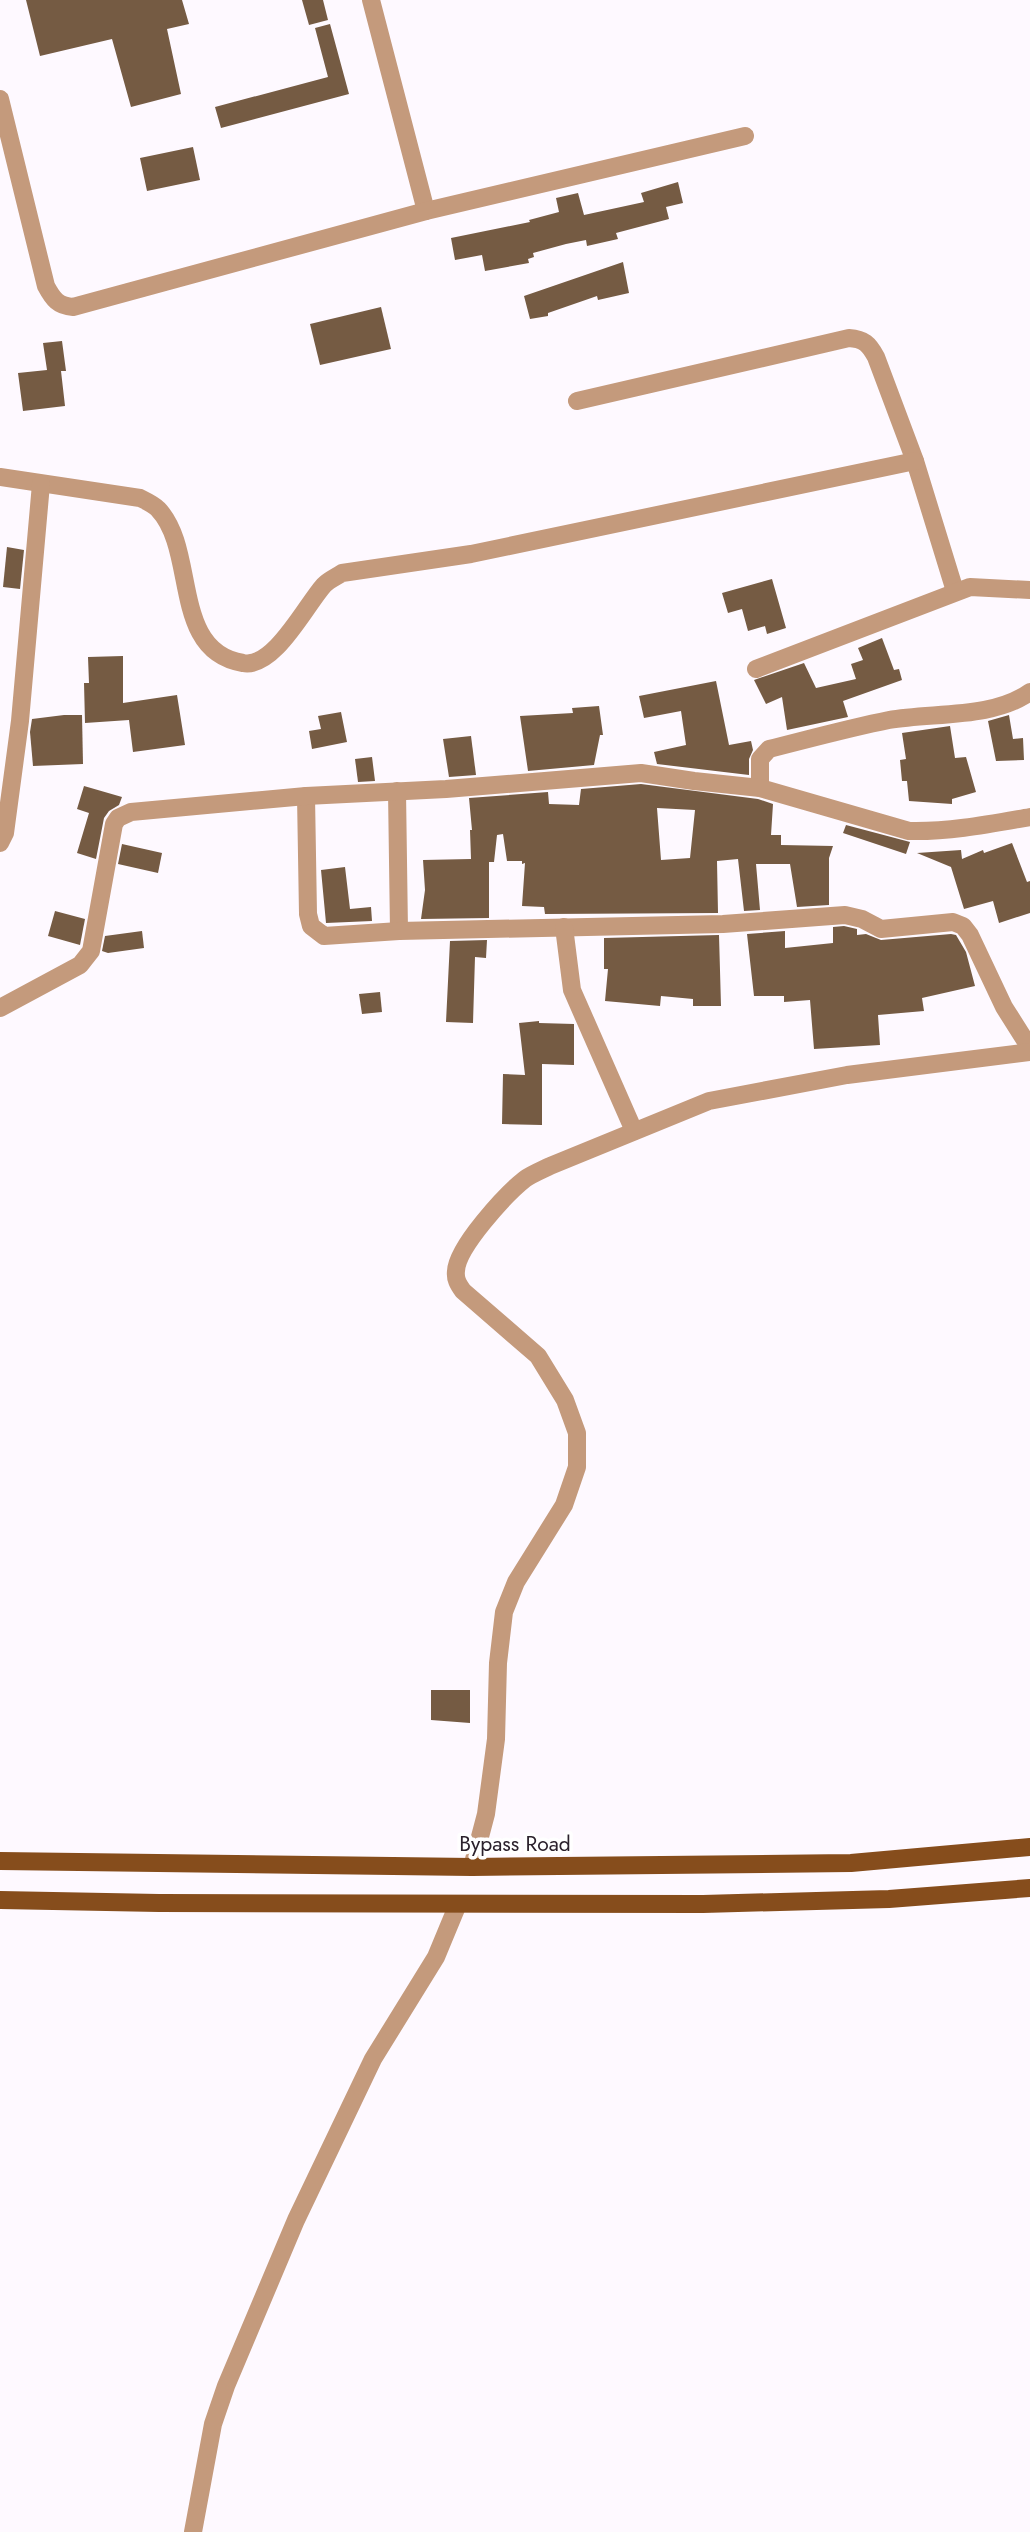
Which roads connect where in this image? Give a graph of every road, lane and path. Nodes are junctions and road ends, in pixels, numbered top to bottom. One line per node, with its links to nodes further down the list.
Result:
1 (371, 0): 4 (street)
2 (0, 99): 4 (street)
3 (745, 136): 4 (street)
4 (426, 211)
5 (577, 401): 6 (street)
6 (915, 461): 8 (street); 10 (street)
7 (0, 477): 8 (street)
8 (41, 484): 17 (street)
9 (1030, 590): 10 (street)
10 (955, 591): 11 (street)
11 (756, 669)
12 (1030, 692): 13 (street)
13 (760, 788): 14 (street); 16 (street)
14 (397, 792): 15 (street); 19 (street)
15 (306, 796): 19 (street); 20 (street)
16 (1030, 817)
17 (0, 843)
18 (564, 927): 19 (street); 21 (street); 22 (street)
19 (399, 932)
20 (0, 1008)
21 (1030, 1050): 22 (street)
22 (634, 1131): 25 (street)
23 (1030, 1847): 25 (main road, Bypass Road)
24 (0, 1861): 25 (main road, Bypass Road)
25 (472, 1867)
26 (1030, 1888): 28 (main road)
27 (0, 1900): 28 (main road)
28 (458, 1904): 29 (street)
29 (193, 2532)

